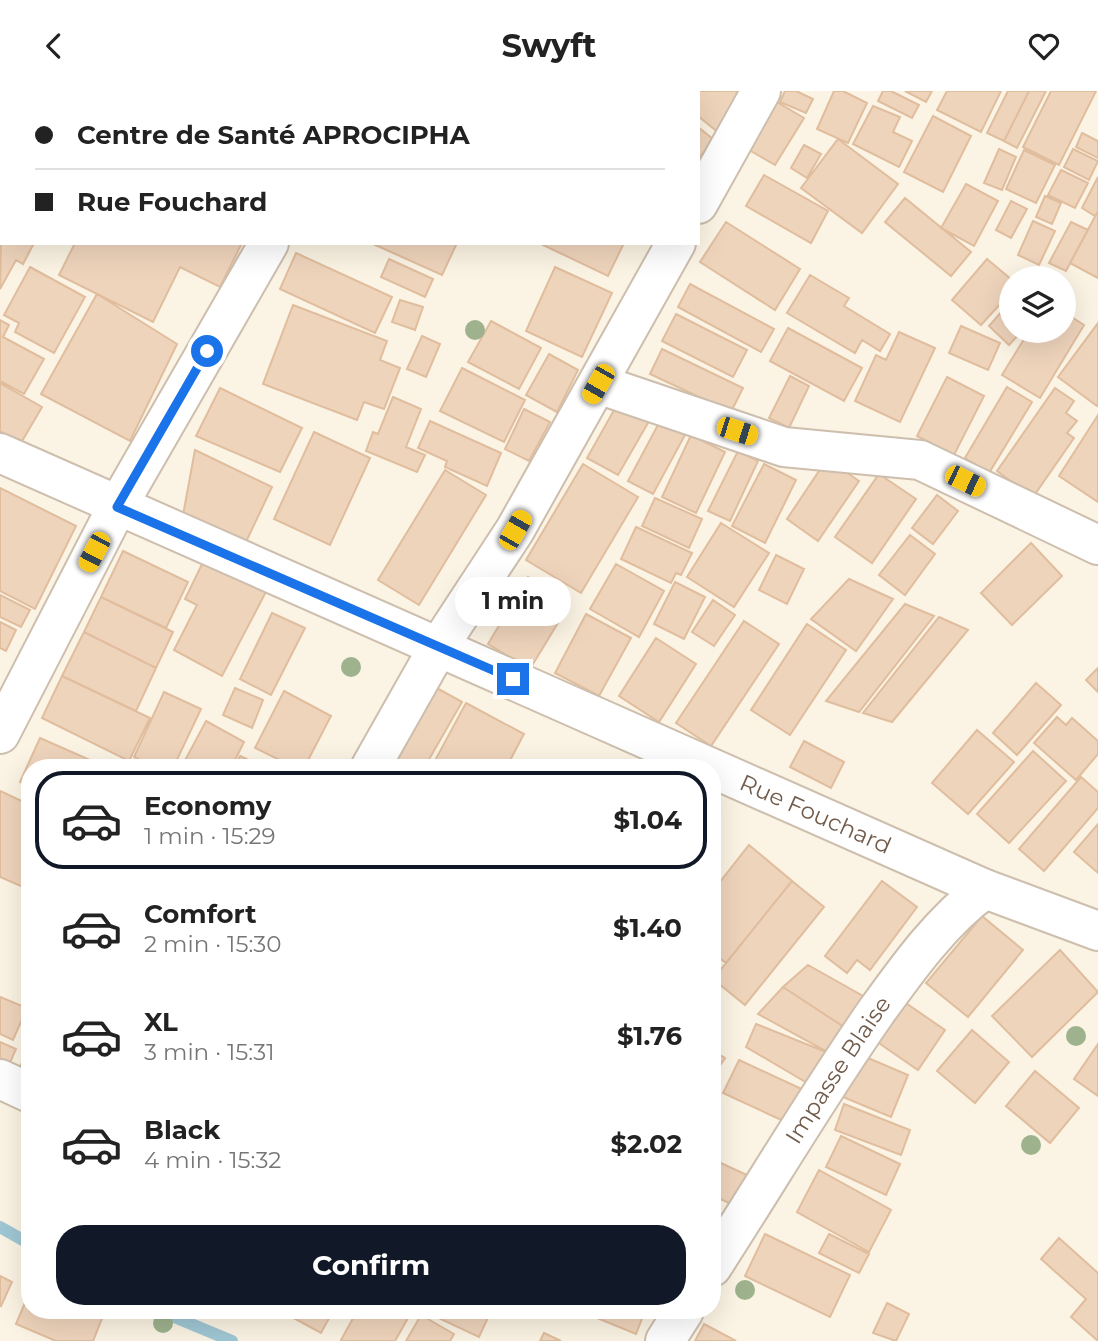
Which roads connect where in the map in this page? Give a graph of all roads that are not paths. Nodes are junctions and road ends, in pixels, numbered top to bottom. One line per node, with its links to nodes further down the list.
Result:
1 (761, 91): 2 (street)
2 (700, 200)
3 (268, 245): 7 (street)
4 (675, 245): 5 (street)
5 (598, 384): 8 (street); 9 (street)
6 (0, 453): 7 (street, Rue Fouchard)
7 (117, 507): 9 (street, Rue Fouchard); 10 (street)
8 (1098, 545)
9 (439, 646): 11 (street); 12 (street, Rue Fouchard)
10 (0, 734)
11 (375, 759)
12 (693, 759)
13 (721, 772): 14 (street, Rue Fouchard)
14 (985, 889): 15 (street, Rue Fouchard); 18 (street, Impasse Blaise)
15 (1098, 931)
16 (0, 1079): 17 (street)
17 (21, 1089)
18 (729, 1214): 19 (street, Impasse Blaise)
19 (721, 1239)
20 (679, 1319): 21 (street)
21 (664, 1341)

